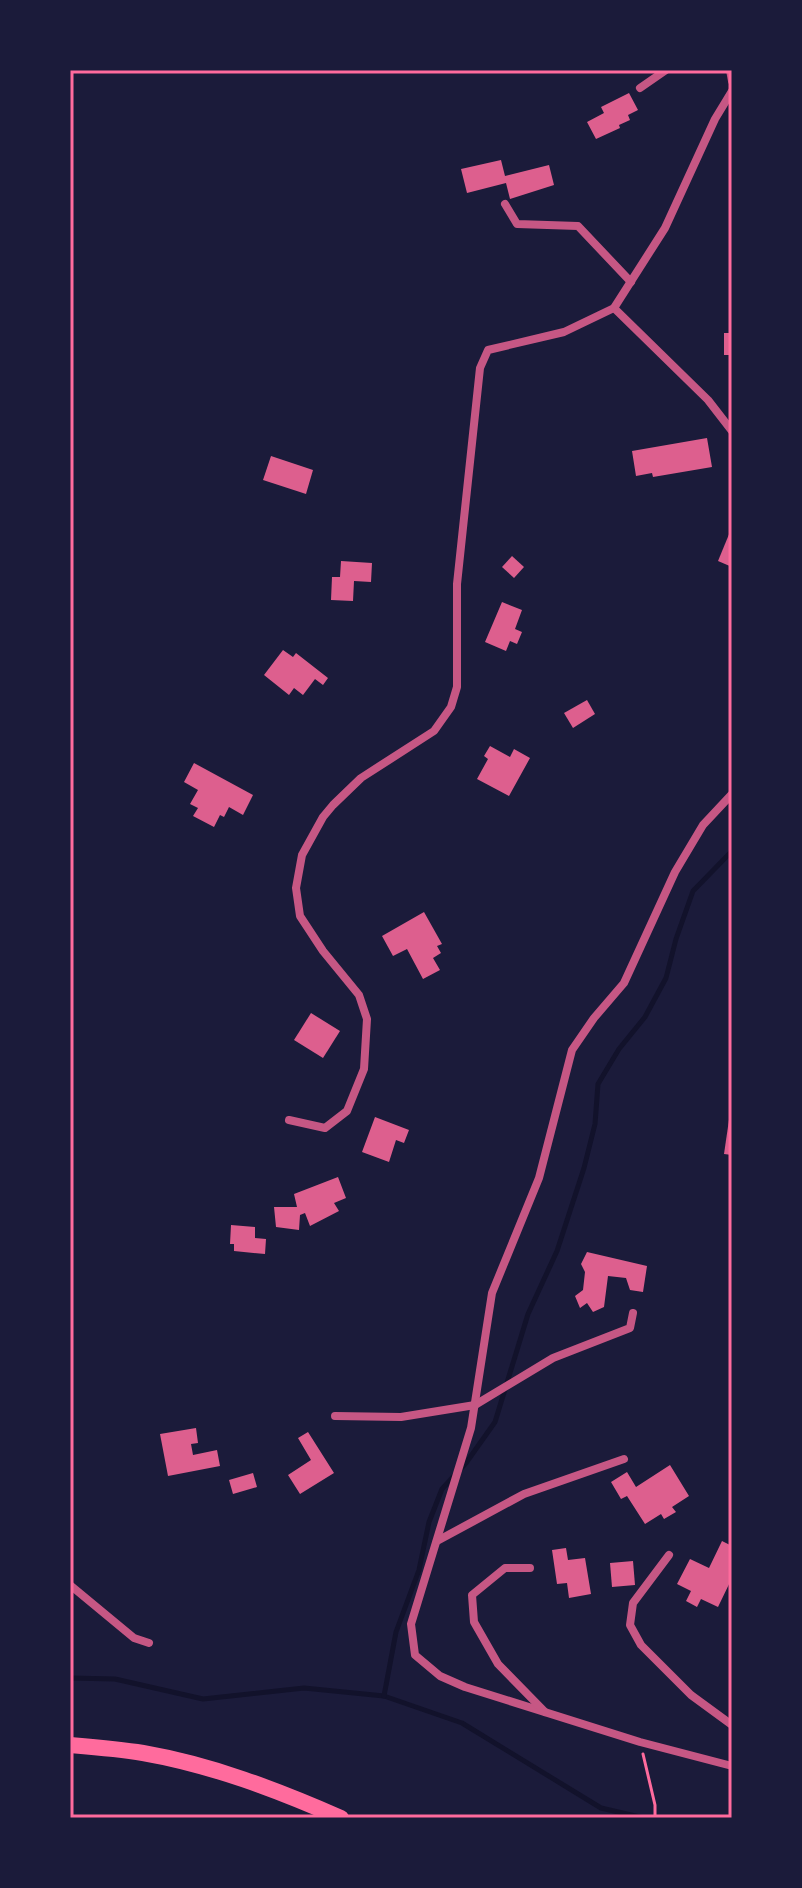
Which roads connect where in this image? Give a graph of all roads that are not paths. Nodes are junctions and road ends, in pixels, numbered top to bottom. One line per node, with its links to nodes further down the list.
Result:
1 (666, 70): 4 (street)
2 (730, 70): 3 (street)
3 (732, 81)
4 (640, 88)
5 (732, 91): 7 (street)
6 (505, 204): 7 (street)
7 (631, 282): 8 (street)
8 (614, 308): 9 (street); 11 (street)
9 (732, 431)
10 (732, 794): 13 (street)
11 (289, 1120)
12 (633, 1313): 13 (street)
13 (475, 1405): 14 (street); 16 (street)
14 (335, 1416)
15 (624, 1459): 16 (street)
16 (437, 1541): 21 (street)
17 (669, 1555): 22 (street)
18 (530, 1568): 21 (street)
19 (70, 1585): 20 (street)
20 (149, 1643)
21 (545, 1713): 24 (street)
22 (732, 1725)
23 (70, 1745): 25 (main road)
24 (732, 1766)
25 (341, 1818)

